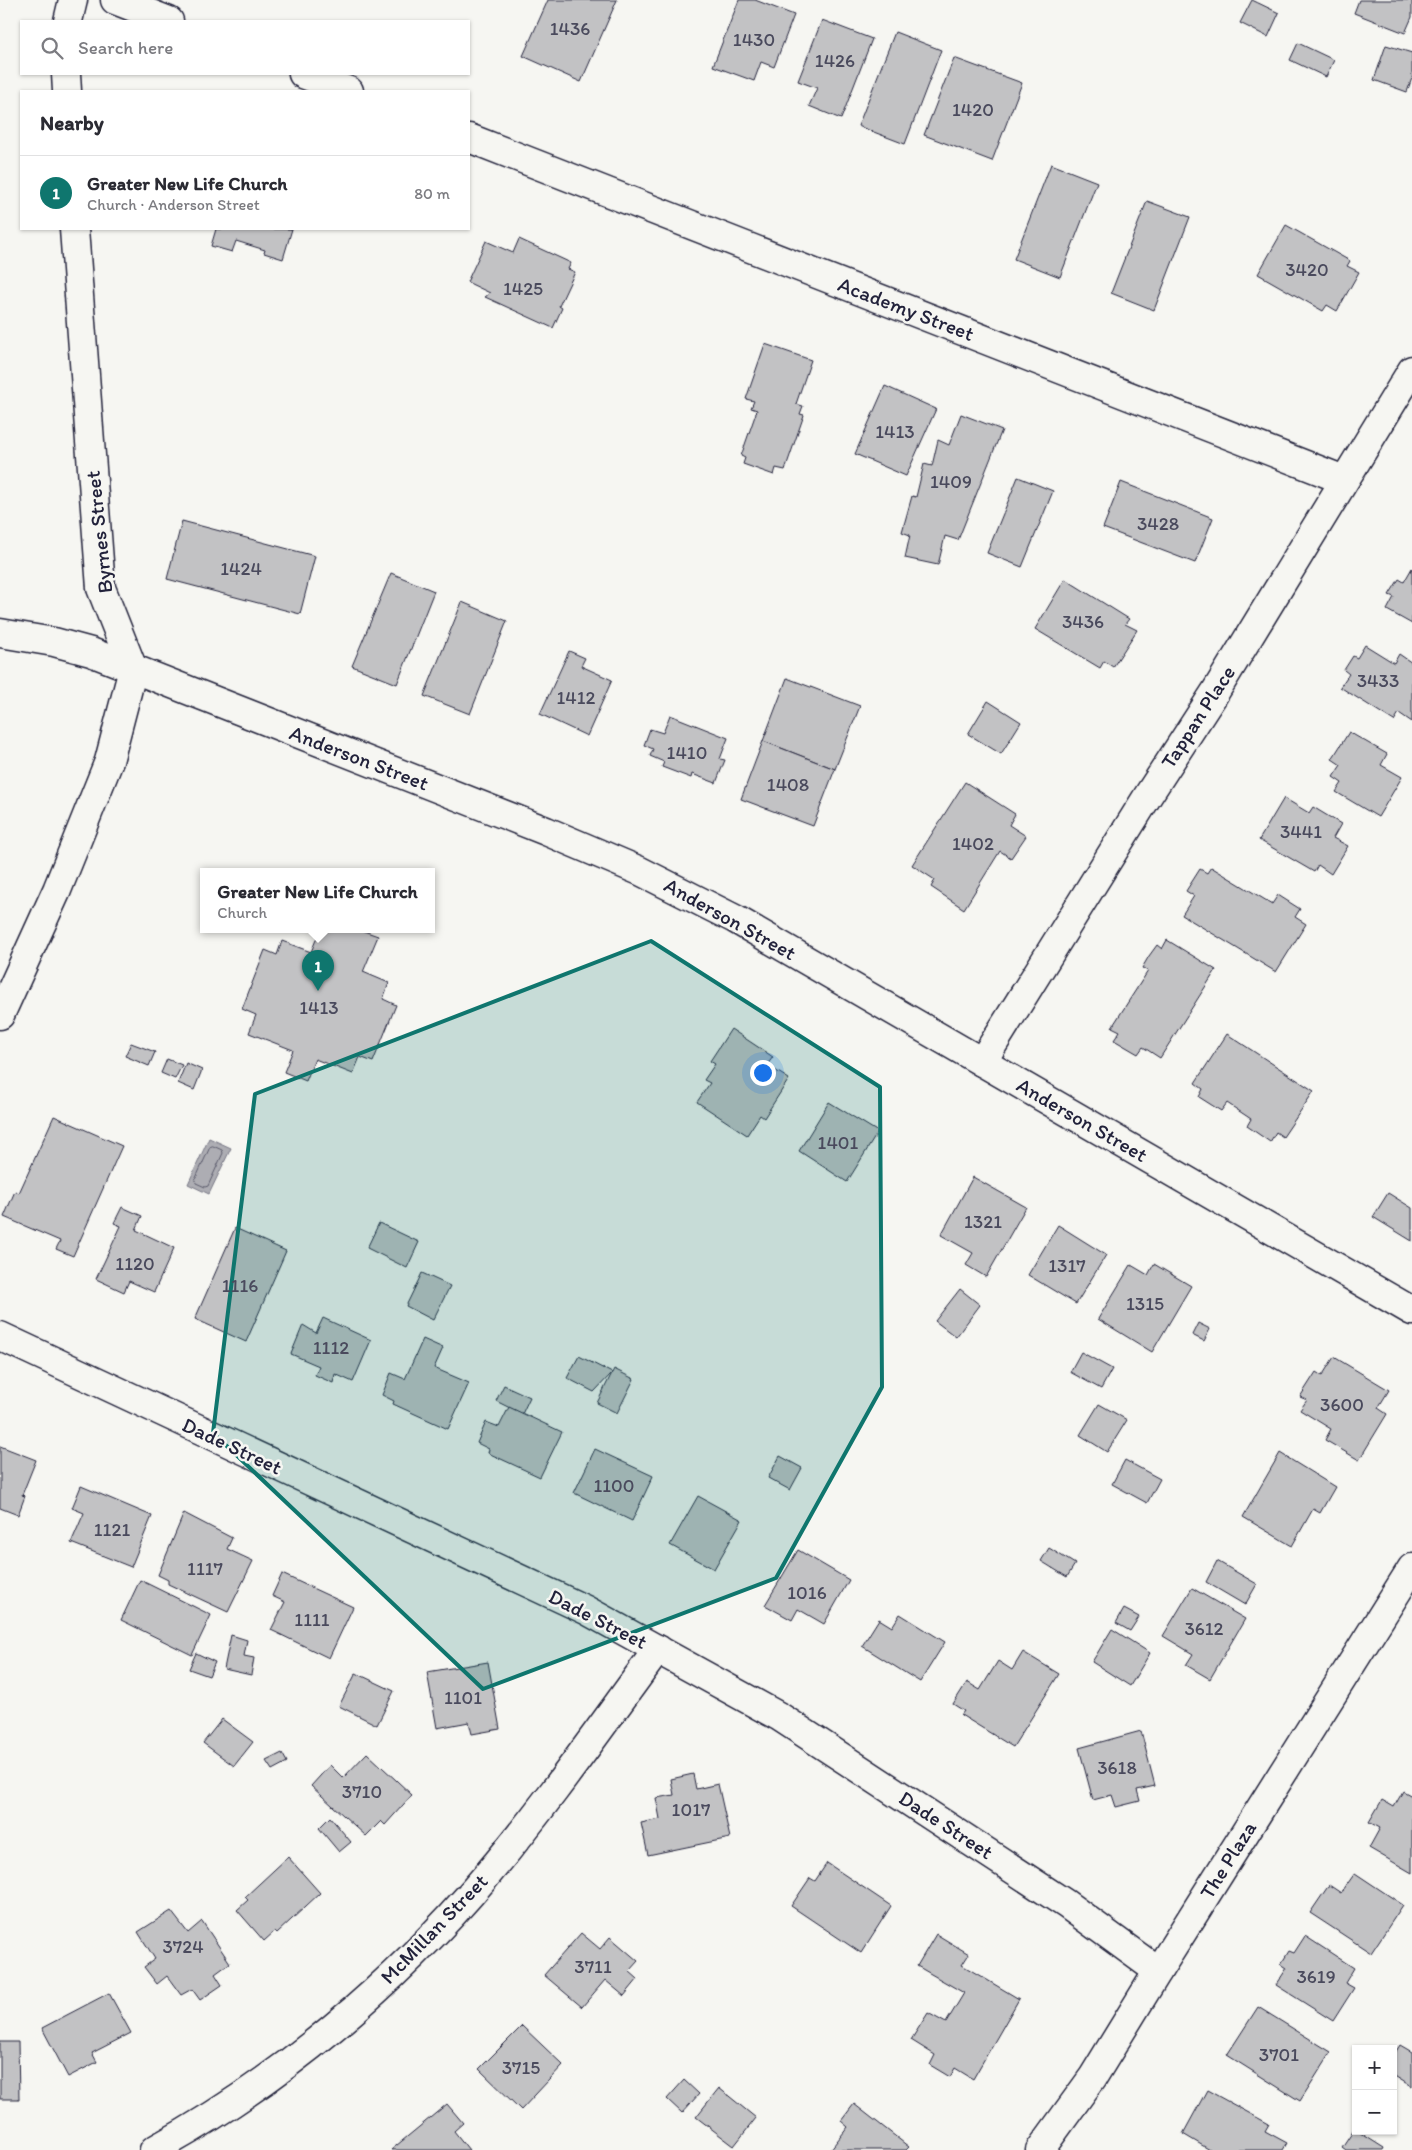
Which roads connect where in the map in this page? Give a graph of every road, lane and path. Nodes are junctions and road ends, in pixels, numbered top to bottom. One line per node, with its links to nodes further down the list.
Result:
1 (73, 0): 3 (street)
2 (115, 0): 4 (street)
3 (68, 20)
4 (166, 20)
5 (66, 75): 7 (street)
6 (306, 75): 8 (street)
7 (67, 90)
8 (346, 90)
9 (470, 138): 12 (street, Academy Street)
10 (74, 230): 14 (street, Byrnes Street)
11 (1412, 370): 12 (street, Tappan Place)
12 (1344, 480): 16 (street, Tappan Place)
13 (0, 633): 14 (street, Anderson Street)
14 (133, 669): 15 (street); 16 (street, Anderson Street)
15 (0, 1014)
16 (982, 1062): 17 (street, Anderson Street)
17 (1412, 1311)
18 (0, 1336): 20 (street, Dade Street)
19 (1412, 1568): 21 (street, The Plaza)
20 (658, 1649): 21 (street, Dade Street); 22 (street, McMillan Street)
21 (1158, 1971): 23 (street, The Plaza)
22 (154, 2150)
23 (1040, 2150)

